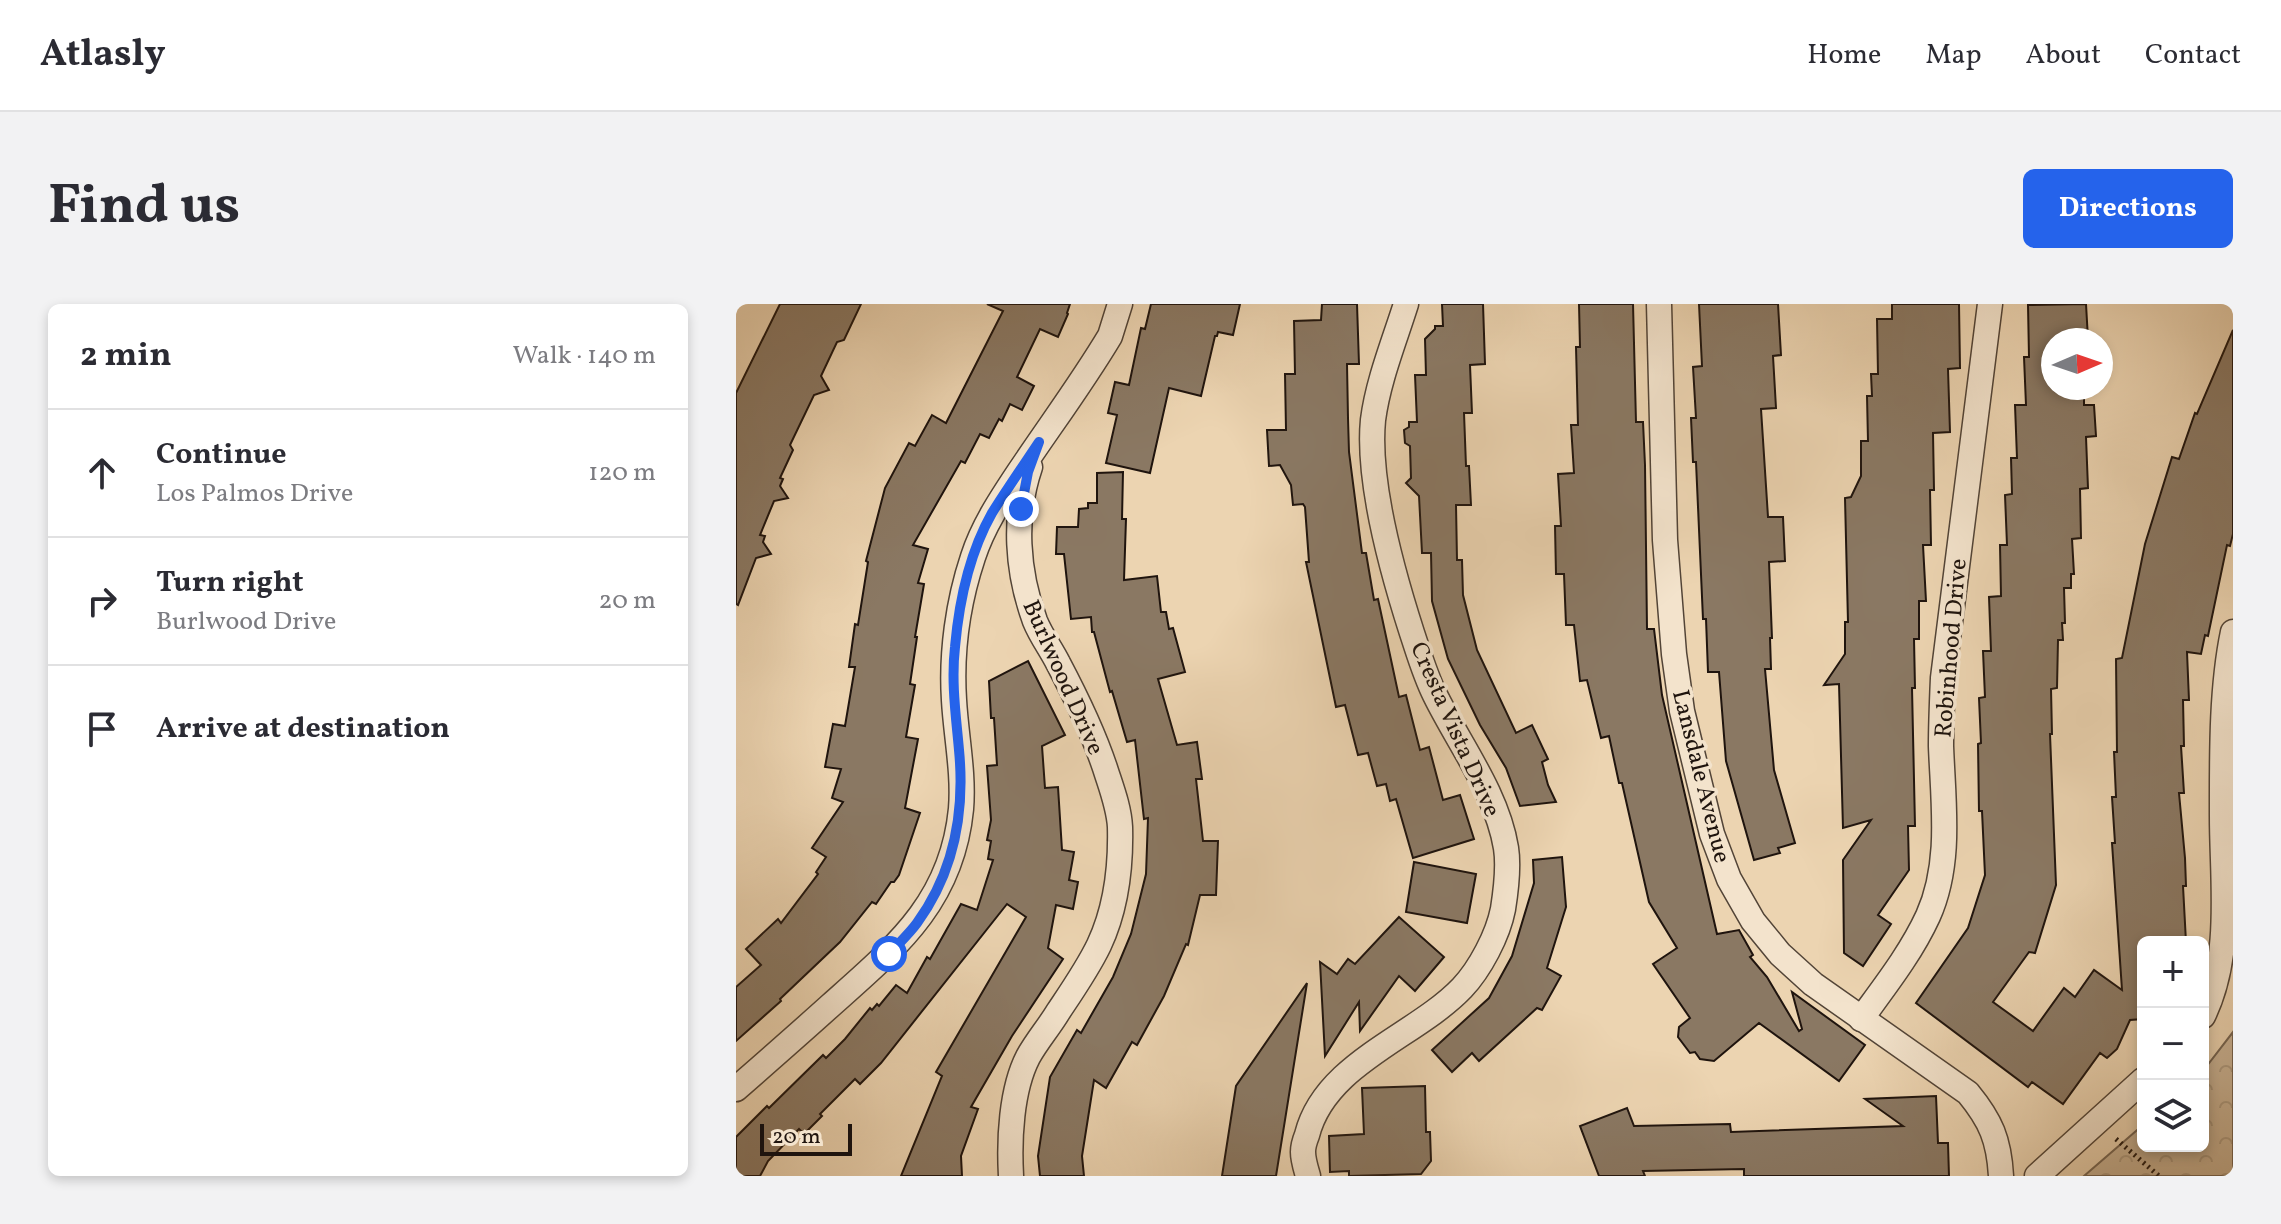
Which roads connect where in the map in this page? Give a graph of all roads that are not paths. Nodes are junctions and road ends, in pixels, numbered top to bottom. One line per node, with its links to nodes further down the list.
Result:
1 (1120, 304): 5 (street)
2 (1406, 304): 12 (street, Cresta Vista Drive)
3 (1659, 304): 8 (street, Lansdale Avenue)
4 (1990, 304): 8 (street, Robinhood Drive)
5 (1039, 442): 10 (street); 11 (street, Burlwood Drive)
6 (2233, 632): 7 (street)
7 (2207, 1008)
8 (1861, 1019): 13 (street, Lansdale Avenue)
9 (2137, 1086): 14 (street)
10 (736, 1089)
11 (1011, 1176)
12 (1308, 1176)
13 (2001, 1176)
14 (2037, 1176)

